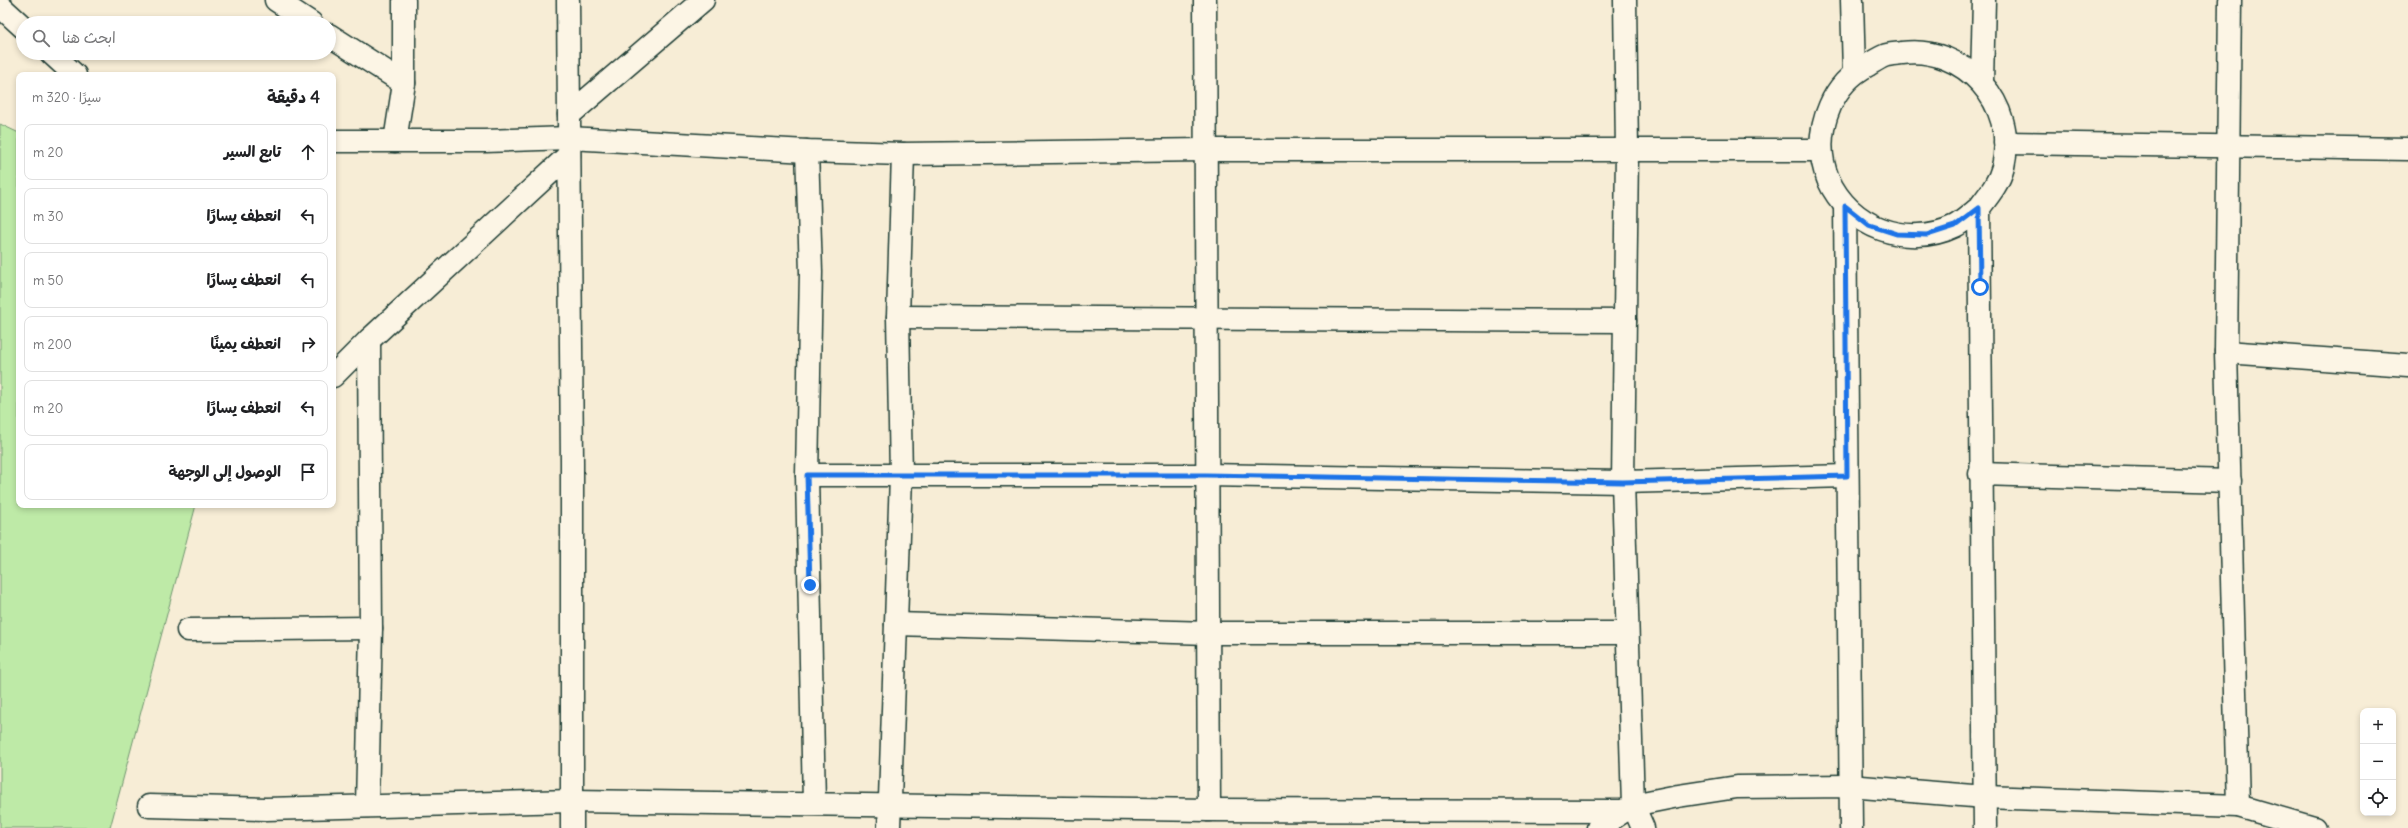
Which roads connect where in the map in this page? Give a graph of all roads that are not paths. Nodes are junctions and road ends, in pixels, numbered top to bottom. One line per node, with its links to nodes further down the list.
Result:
1 (276, 0): 11 (street)
2 (404, 0): 18 (street)
3 (568, 0): 19 (street)
4 (703, 0): 19 (street)
5 (1205, 0): 26 (street)
6 (1625, 0): 29 (street)
7 (1852, 0): 16 (street)
8 (1984, 0): 17 (street)
9 (2230, 0): 24 (street)
10 (0, 6): 12 (street)
11 (300, 16)
12 (16, 21)
13 (336, 39): 18 (street)
14 (59, 60): 15 (street)
15 (72, 72)
16 (1854, 73): 17 (street); 27 (street)
17 (1982, 81): 22 (street)
18 (404, 83): 21 (street)
19 (569, 115): 23 (street)
20 (336, 141): 21 (street)
21 (395, 141): 23 (street)
22 (2005, 143): 24 (street); 32 (street)
23 (569, 146): 28 (street); 36 (street); 54 (street)
24 (2228, 147): 25 (street); 37 (street)
25 (2408, 149)
26 (1205, 150): 29 (street); 30 (street); 34 (street)
27 (1821, 150): 29 (street); 31 (street)
28 (807, 151): 30 (street); 41 (street)
29 (1627, 151): 35 (street)
30 (903, 154): 33 (street)
31 (1845, 206): 32 (street); 44 (street)
32 (1979, 208): 40 (street)
33 (898, 317): 34 (street); 43 (street)
34 (1205, 319): 35 (street); 42 (street)
35 (1625, 321): 46 (street)
36 (369, 340): 39 (street); 48 (street)
37 (2226, 352): 38 (street); 45 (street)
38 (2408, 365)
39 (336, 373)
40 (1980, 474): 45 (street); 53 (street)
41 (807, 475): 43 (street); 55 (street)
42 (1206, 475): 43 (street); 46 (street); 50 (street)
43 (901, 476): 47 (street)
44 (1847, 476): 46 (street); 52 (street)
45 (2230, 481): 58 (street)
46 (1623, 482): 51 (street)
47 (896, 624): 50 (street); 62 (street)
48 (371, 628): 49 (street); 57 (street)
49 (188, 630)
50 (1209, 633): 51 (street); 60 (street)
51 (1627, 633): 59 (street)
52 (1849, 786): 53 (street); 59 (street); 66 (street)
53 (1985, 797): 58 (street); 67 (street)
54 (572, 801): 55 (street); 57 (street); 63 (street)
55 (814, 804): 62 (street)
56 (149, 806): 61 (street)
57 (367, 806): 61 (street)
58 (2238, 806): 68 (street)
59 (1628, 808): 60 (street); 64 (street); 65 (street)
60 (1209, 810): 62 (street)
61 (266, 818)
62 (889, 818)
63 (572, 828)
64 (1598, 828)
65 (1643, 828)
66 (1851, 828)
67 (1986, 828)
68 (2314, 828)

